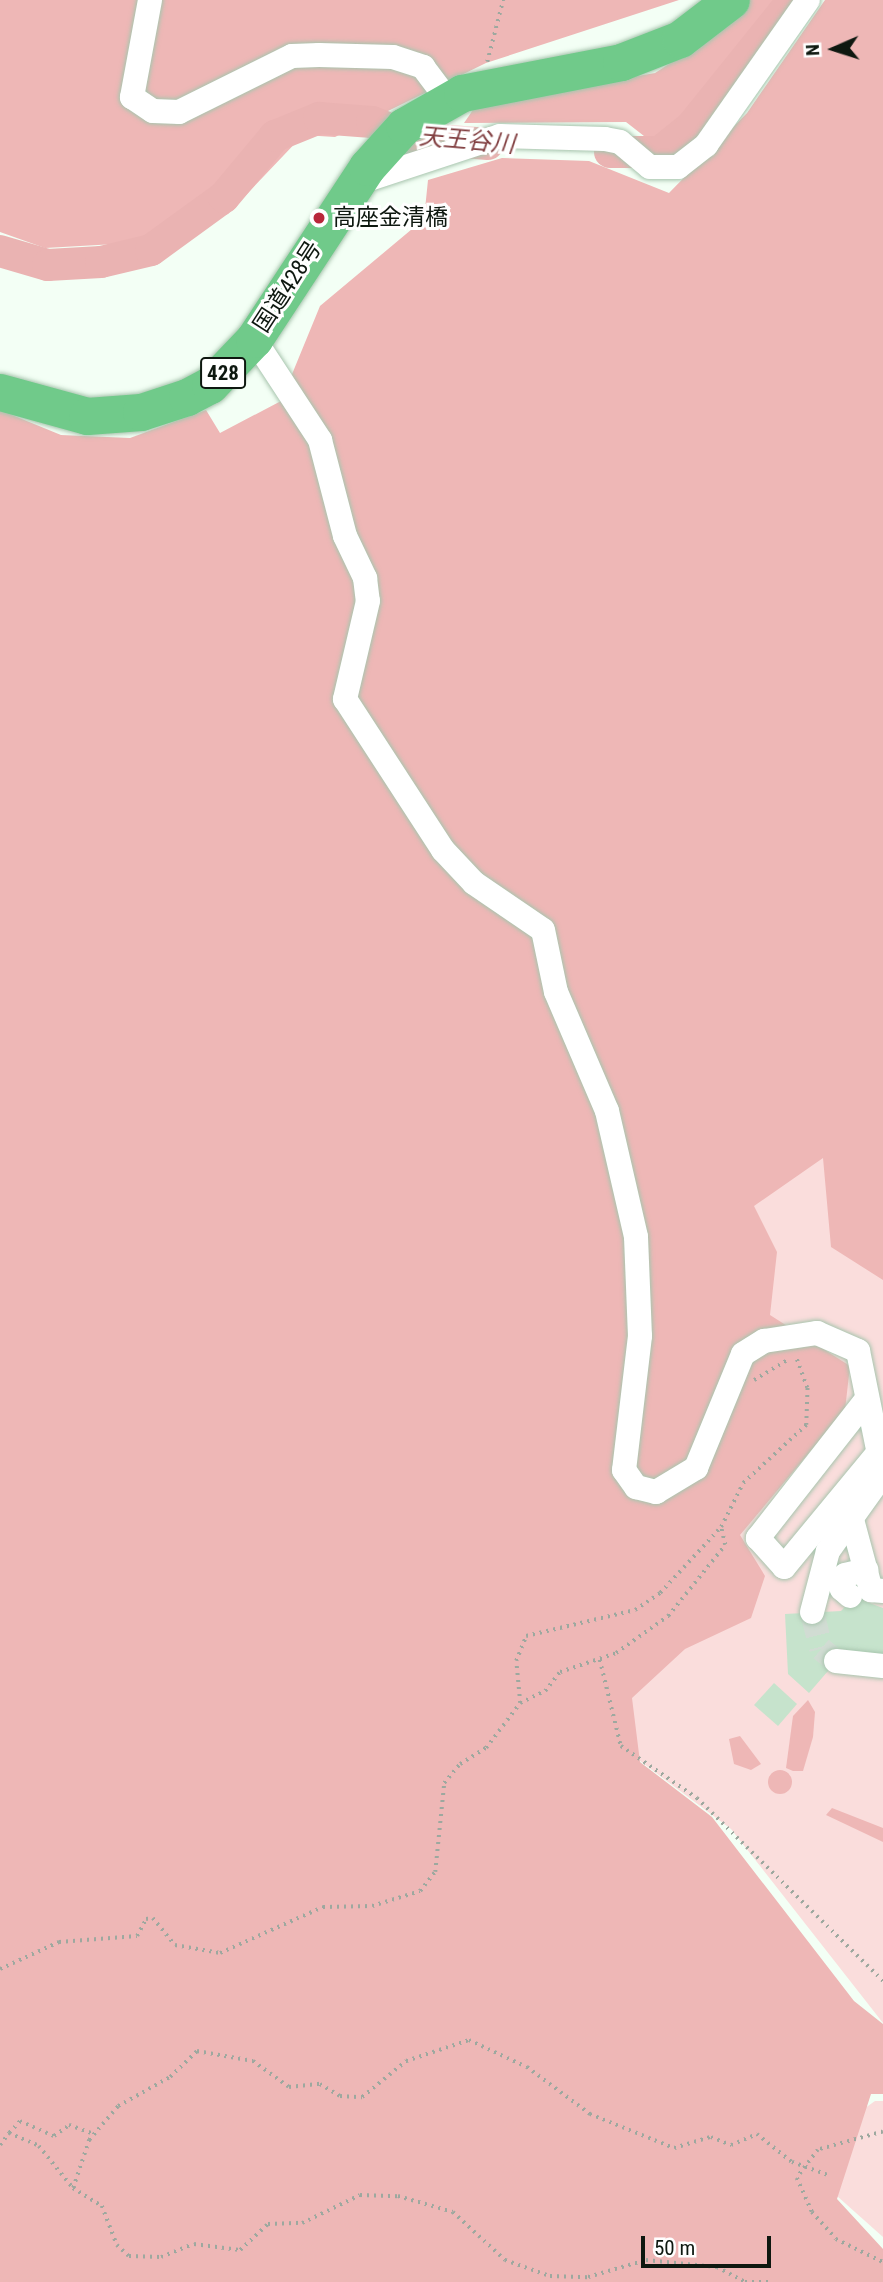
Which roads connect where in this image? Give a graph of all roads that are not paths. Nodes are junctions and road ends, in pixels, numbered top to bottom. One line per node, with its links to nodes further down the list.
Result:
1 (150, 0): 4 (street)
2 (731, 0): 4 (highway, 国道428号 / 428)
3 (808, 0): 5 (street)
4 (464, 93): 5 (highway, 国道428号 / 428)
5 (363, 174): 6 (highway, 国道428号 / 428)
6 (254, 339): 7 (highway, 国道428号 / 428); 8 (street)
7 (0, 392)
8 (867, 1399): 9 (street); 9 (street)
9 (881, 1467): 10 (street)
10 (851, 1516): 11 (street); 12 (street)
11 (867, 1589)
12 (812, 1612)
13 (836, 1661): 14 (street)
14 (883, 1666)

